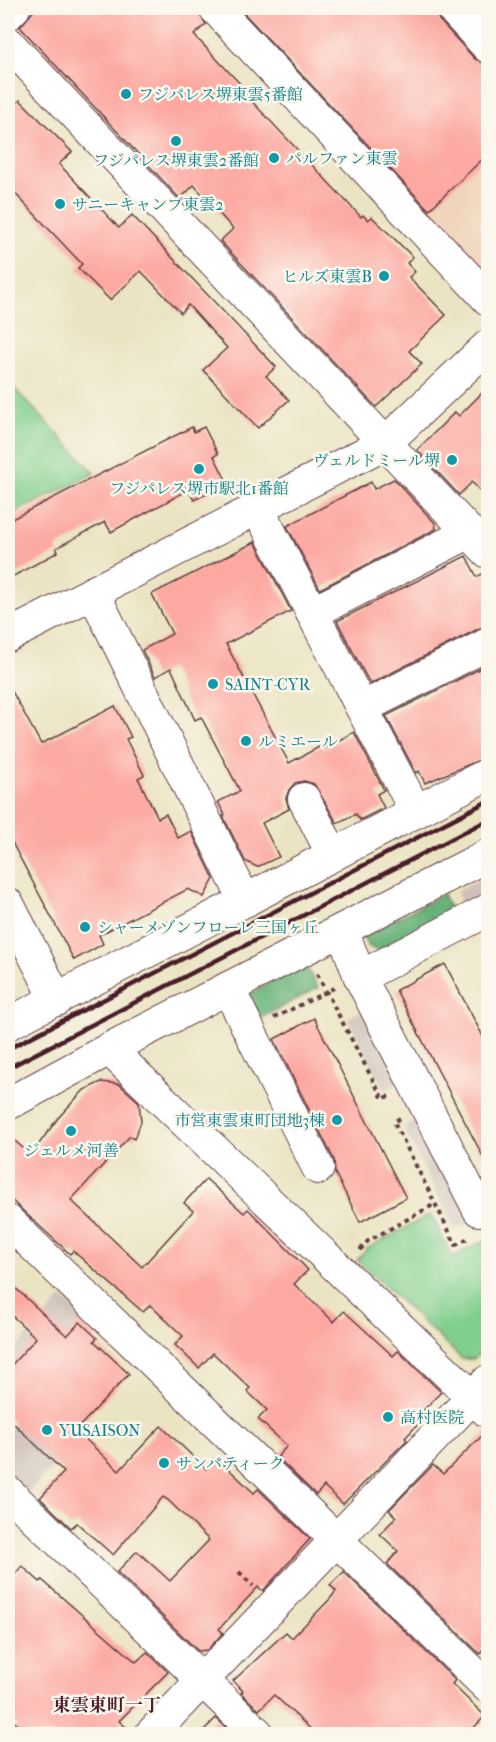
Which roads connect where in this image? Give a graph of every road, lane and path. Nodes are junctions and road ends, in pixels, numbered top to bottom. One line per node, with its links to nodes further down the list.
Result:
1 (14, 8): 4 (street)
2 (215, 8): 7 (street)
3 (452, 8): 6 (street)
4 (8, 14)
5 (8, 43): 9 (street)
6 (489, 47)
7 (489, 299)
8 (489, 346): 9 (street)
9 (385, 443): 10 (street); 11 (street)
10 (257, 507): 12 (street); 13 (street)
11 (479, 542): 13 (street)
12 (93, 592): 14 (street); 22 (street)
13 (312, 613): 16 (street)
14 (8, 636)
15 (489, 644): 16 (street)
16 (362, 708): 19 (street)
17 (489, 774): 19 (street)
18 (304, 799): 20 (street)
19 (416, 812): 20 (street)
20 (333, 855): 22 (street)
21 (489, 855): 25 (street)
22 (245, 901): 30 (street)
23 (8, 904): 30 (street)
24 (489, 910): 27 (street)
25 (342, 930): 26 (street); 27 (street)
26 (304, 949): 28 (street); 29 (path)
27 (360, 977): 29 (path); 40 (street)
28 (228, 988): 32 (street); 33 (street)
29 (326, 991): 32 (path); 34 (path)
30 (57, 1000): 31 (street)
31 (8, 1024)
32 (250, 1032): 37 (street)
33 (109, 1049): 35 (street); 41 (street)
34 (398, 1091)
35 (8, 1104)
36 (402, 1117): 38 (path)
37 (318, 1168)
38 (435, 1204): 40 (path); 41 (path)
39 (8, 1221): 44 (street)
40 (476, 1223)
41 (342, 1272): 42 (street)
42 (484, 1397): 44 (street)
43 (8, 1492): 45 (street)
44 (337, 1540): 45 (street); 46 (street)
45 (202, 1679): 47 (street); 48 (street)
46 (489, 1687)
47 (150, 1734)
48 (258, 1734)

